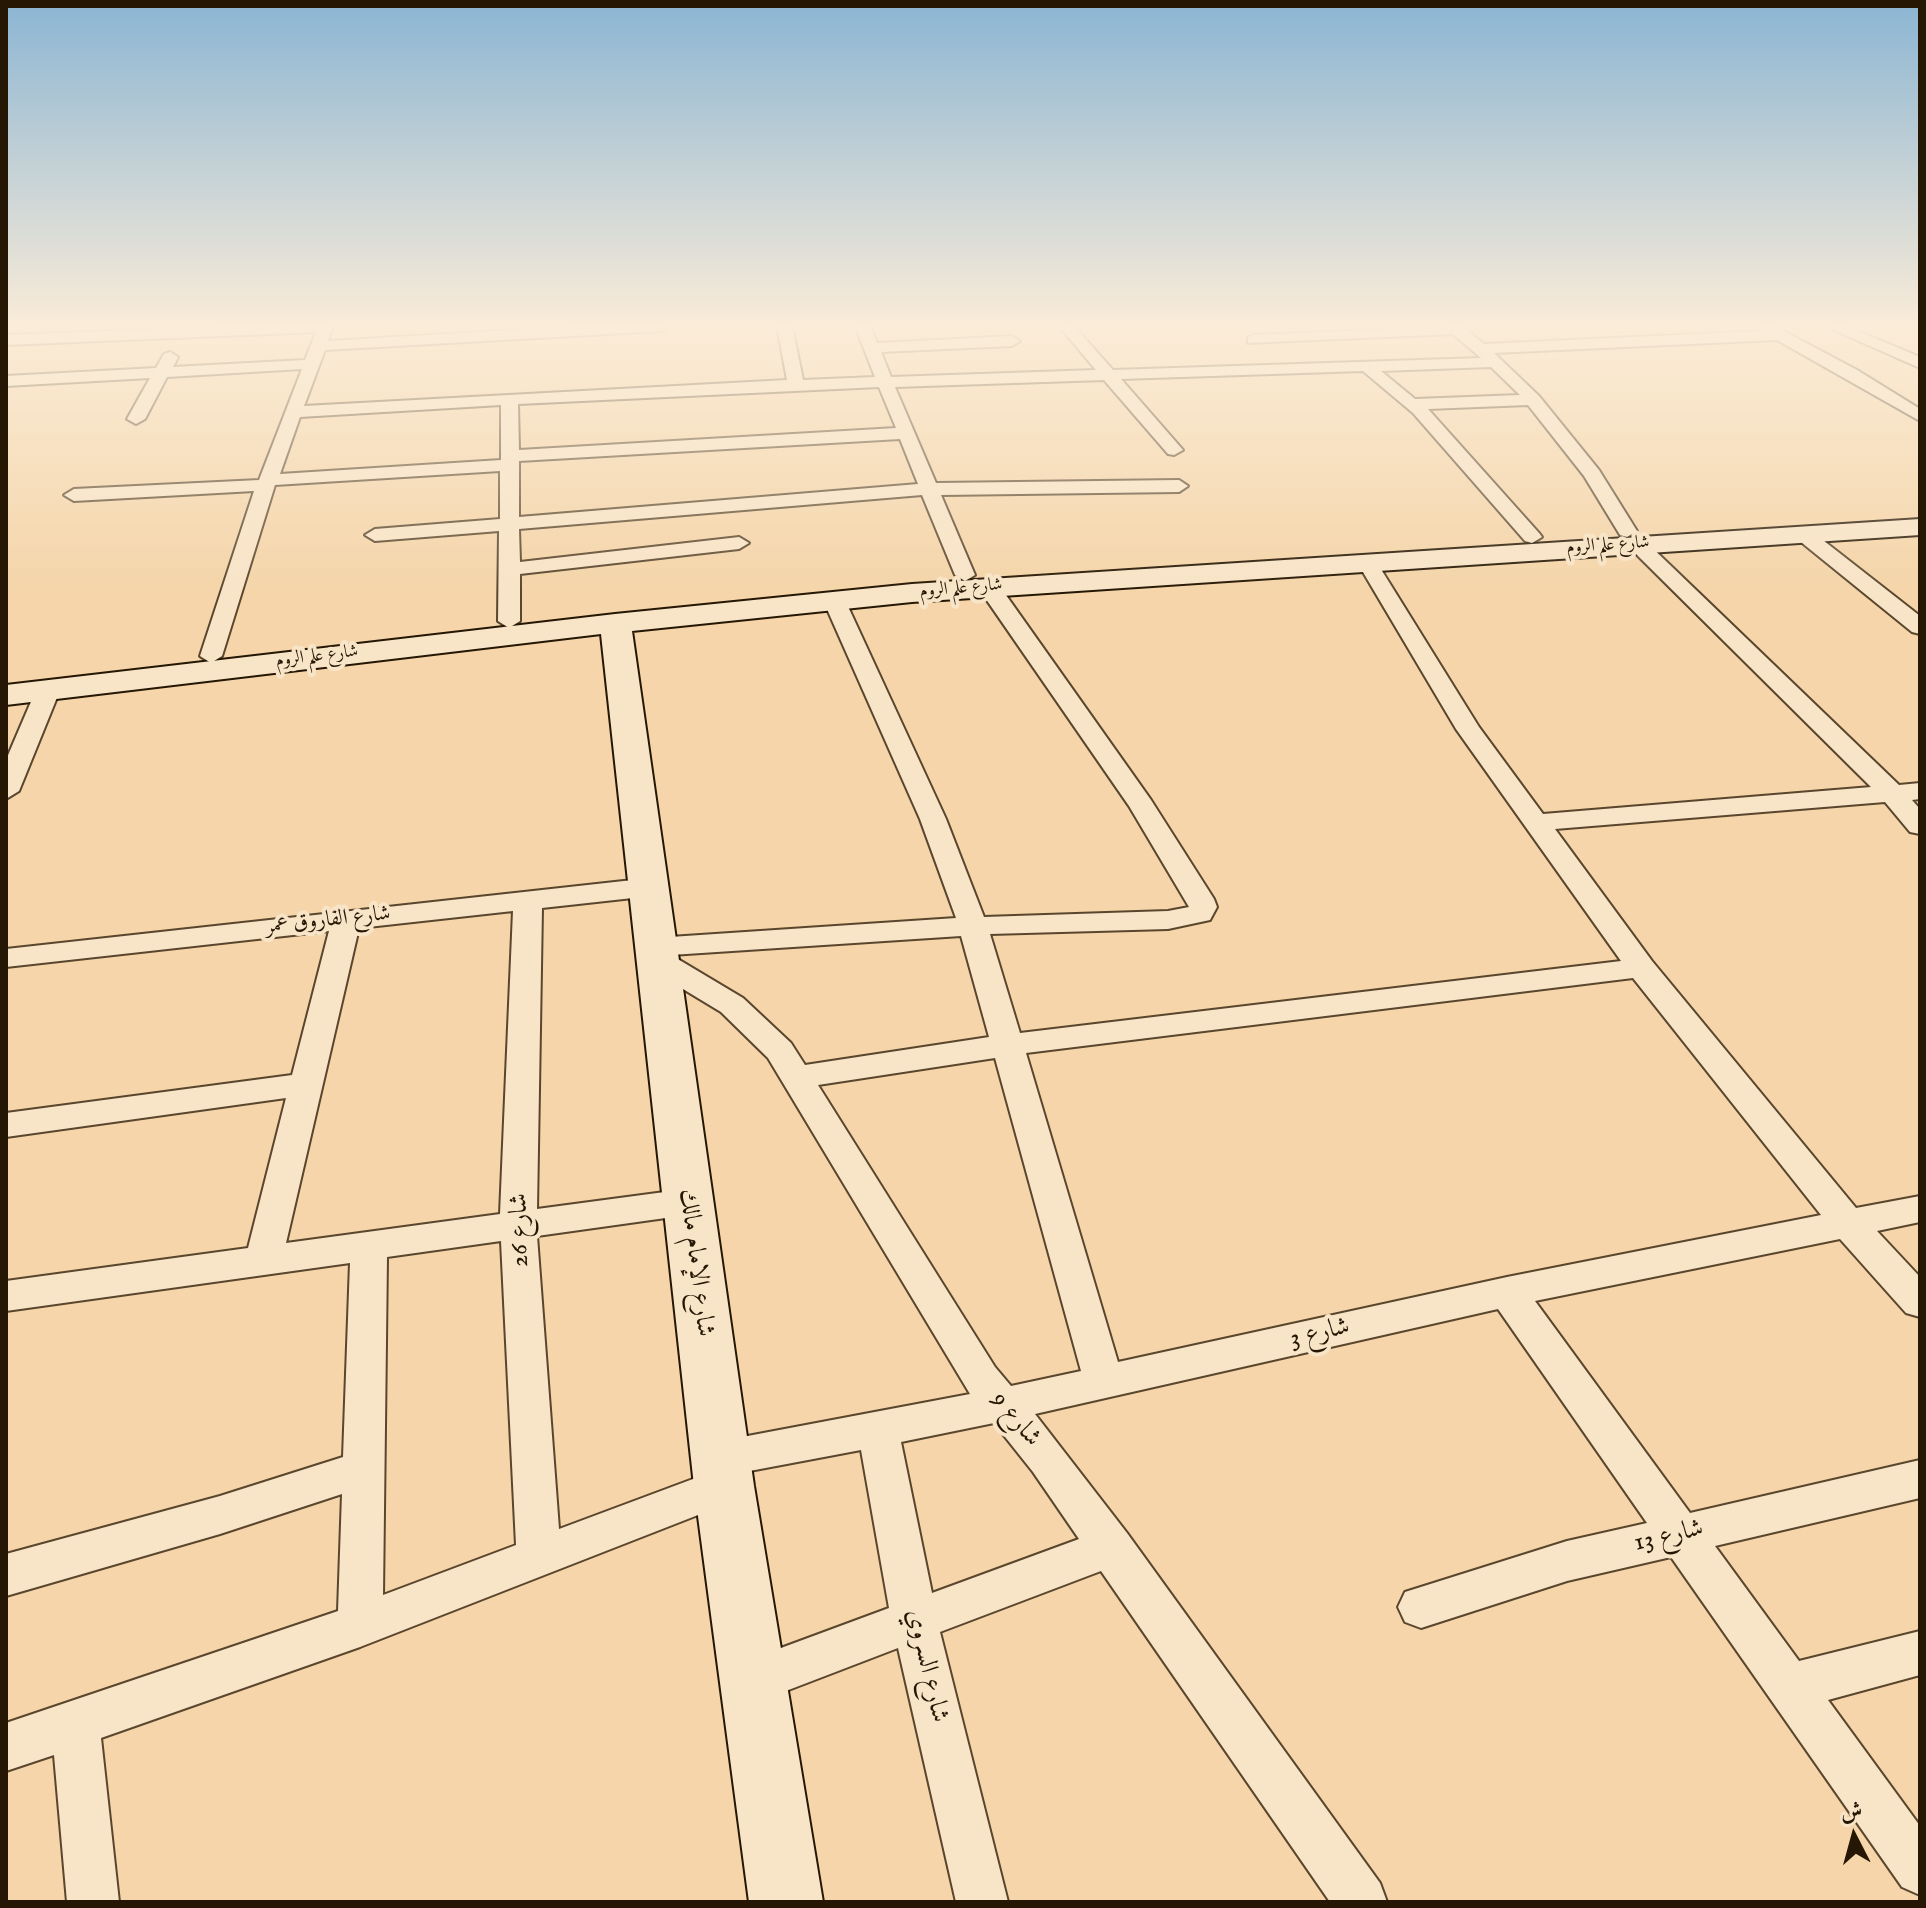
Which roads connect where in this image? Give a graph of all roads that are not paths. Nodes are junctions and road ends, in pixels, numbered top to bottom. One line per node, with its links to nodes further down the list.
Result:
1 (138, 415): 8 (street)
2 (294, 415): 12 (street)
3 (510, 415): 11 (street)
4 (898, 415): 9 (street)
5 (1142, 415): 10 (street)
6 (1423, 415): 21 (street)
7 (1545, 415): 22 (street)
8 (136, 419)
9 (905, 433): 11 (street); 14 (street)
10 (1174, 450)
11 (511, 460): 12 (street); 17 (street)
12 (267, 483): 15 (street); 33 (street)
13 (1179, 486): 14 (street)
14 (930, 489): 17 (street); 27 (street)
15 (74, 495)
16 (1920, 514): 22 (street, شارع علم الروم)
17 (511, 524): 20 (street); 26 (street)
18 (1920, 527): 19 (street, شارع علم الروم)
19 (1803, 534): 22 (street, شارع علم الروم); 31 (street)
20 (375, 535)
21 (1532, 537): 22 (street, شارع علم الروم); 25 (street, شارع علم الروم)
22 (1632, 538): 24 (street, شارع علم الروم); 39 (street)
23 (739, 543): 26 (street)
24 (1367, 562): 25 (street, شارع علم الروم); 40 (street)
25 (1200, 566): 27 (street, شارع علم الروم)
26 (510, 569): 29 (street)
27 (976, 581): 28 (street, شارع علم الروم); 29 (street, شارع علم الروم); 45 (street)
28 (834, 600): 30 (street, شارع علم الروم); 45 (street)
29 (509, 621): 32 (street, شارع علم الروم)
30 (615, 623): 32 (street, شارع علم الروم); 42 (street, شارع الإمام مالك)
31 (1920, 627)
32 (310, 651): 33 (street, شارع علم الروم); 35 (street, شارع علم الروم)
33 (211, 656): 34 (street, شارع علم الروم)
34 (6, 680)
35 (48, 690): 36 (street, شارع علم الروم); 37 (street)
36 (6, 695)
37 (6, 791)
38 (1920, 791): 39 (street)
39 (1892, 793): 40 (street); 41 (street)
40 (1534, 823): 48 (street)
41 (1920, 826)
42 (651, 887): 43 (street, شارع الفاروق عمر); 46 (street, شارع الإمام مالك)
43 (528, 900): 44 (street, شارع الفاروق عمر); 55 (street, شارع 26)
44 (347, 919): 47 (street, شارع الفاروق عمر); 51 (street)
45 (973, 926): 46 (street); 49 (street)
46 (655, 953): 50 (street, شارع 9); 53 (street, شارع الإمام مالك)
47 (6, 958)
48 (1641, 968): 49 (street); 56 (street)
49 (1007, 1045): 50 (street); 62 (street)
50 (798, 1077): 63 (street, شارع 9)
51 (306, 1084): 52 (street); 58 (street)
52 (6, 1125)
53 (687, 1202): 55 (street); 66 (street, شارع الإمام مالك)
54 (1920, 1209): 56 (street, شارع 3)
55 (518, 1225): 57 (street); 70 (street, شارع 26)
56 (1849, 1225): 59 (street, شارع 3); 61 (street)
57 (369, 1248): 58 (street); 65 (street)
58 (263, 1262): 60 (street)
59 (1507, 1292): 62 (street, شارع 3); 68 (street)
60 (6, 1296)
61 (1920, 1302)
62 (1104, 1382): 63 (street, شارع 3)
63 (1001, 1405): 64 (street, شارع 3); 69 (street, شارع 9)
64 (878, 1428): 66 (street, شارع 3); 73 (street, شارع السروي)
65 (362, 1469): 71 (street); 74 (street)
66 (722, 1472): 70 (street, شارع 3); 76 (street, شارع الإمام مالك)
67 (1920, 1479): 68 (street, شارع 13)
68 (1677, 1534): 72 (street, شارع 13); 77 (street)
69 (1111, 1547): 73 (street); 84 (street, شارع 9)
70 (539, 1559): 74 (street, شارع 3)
71 (6, 1575)
72 (1421, 1607)
73 (914, 1619): 76 (street); 83 (street, شارع السروي)
74 (360, 1625): 78 (street, شارع 3)
75 (1920, 1653): 77 (street)
76 (752, 1681): 82 (street, شارع الإمام مالك)
77 (1789, 1687): 80 (street)
78 (75, 1724): 79 (street, شارع 3); 81 (street)
79 (6, 1747)
80 (1920, 1869)
81 (93, 1902)
82 (786, 1902)
83 (982, 1902)
84 (1361, 1902)

